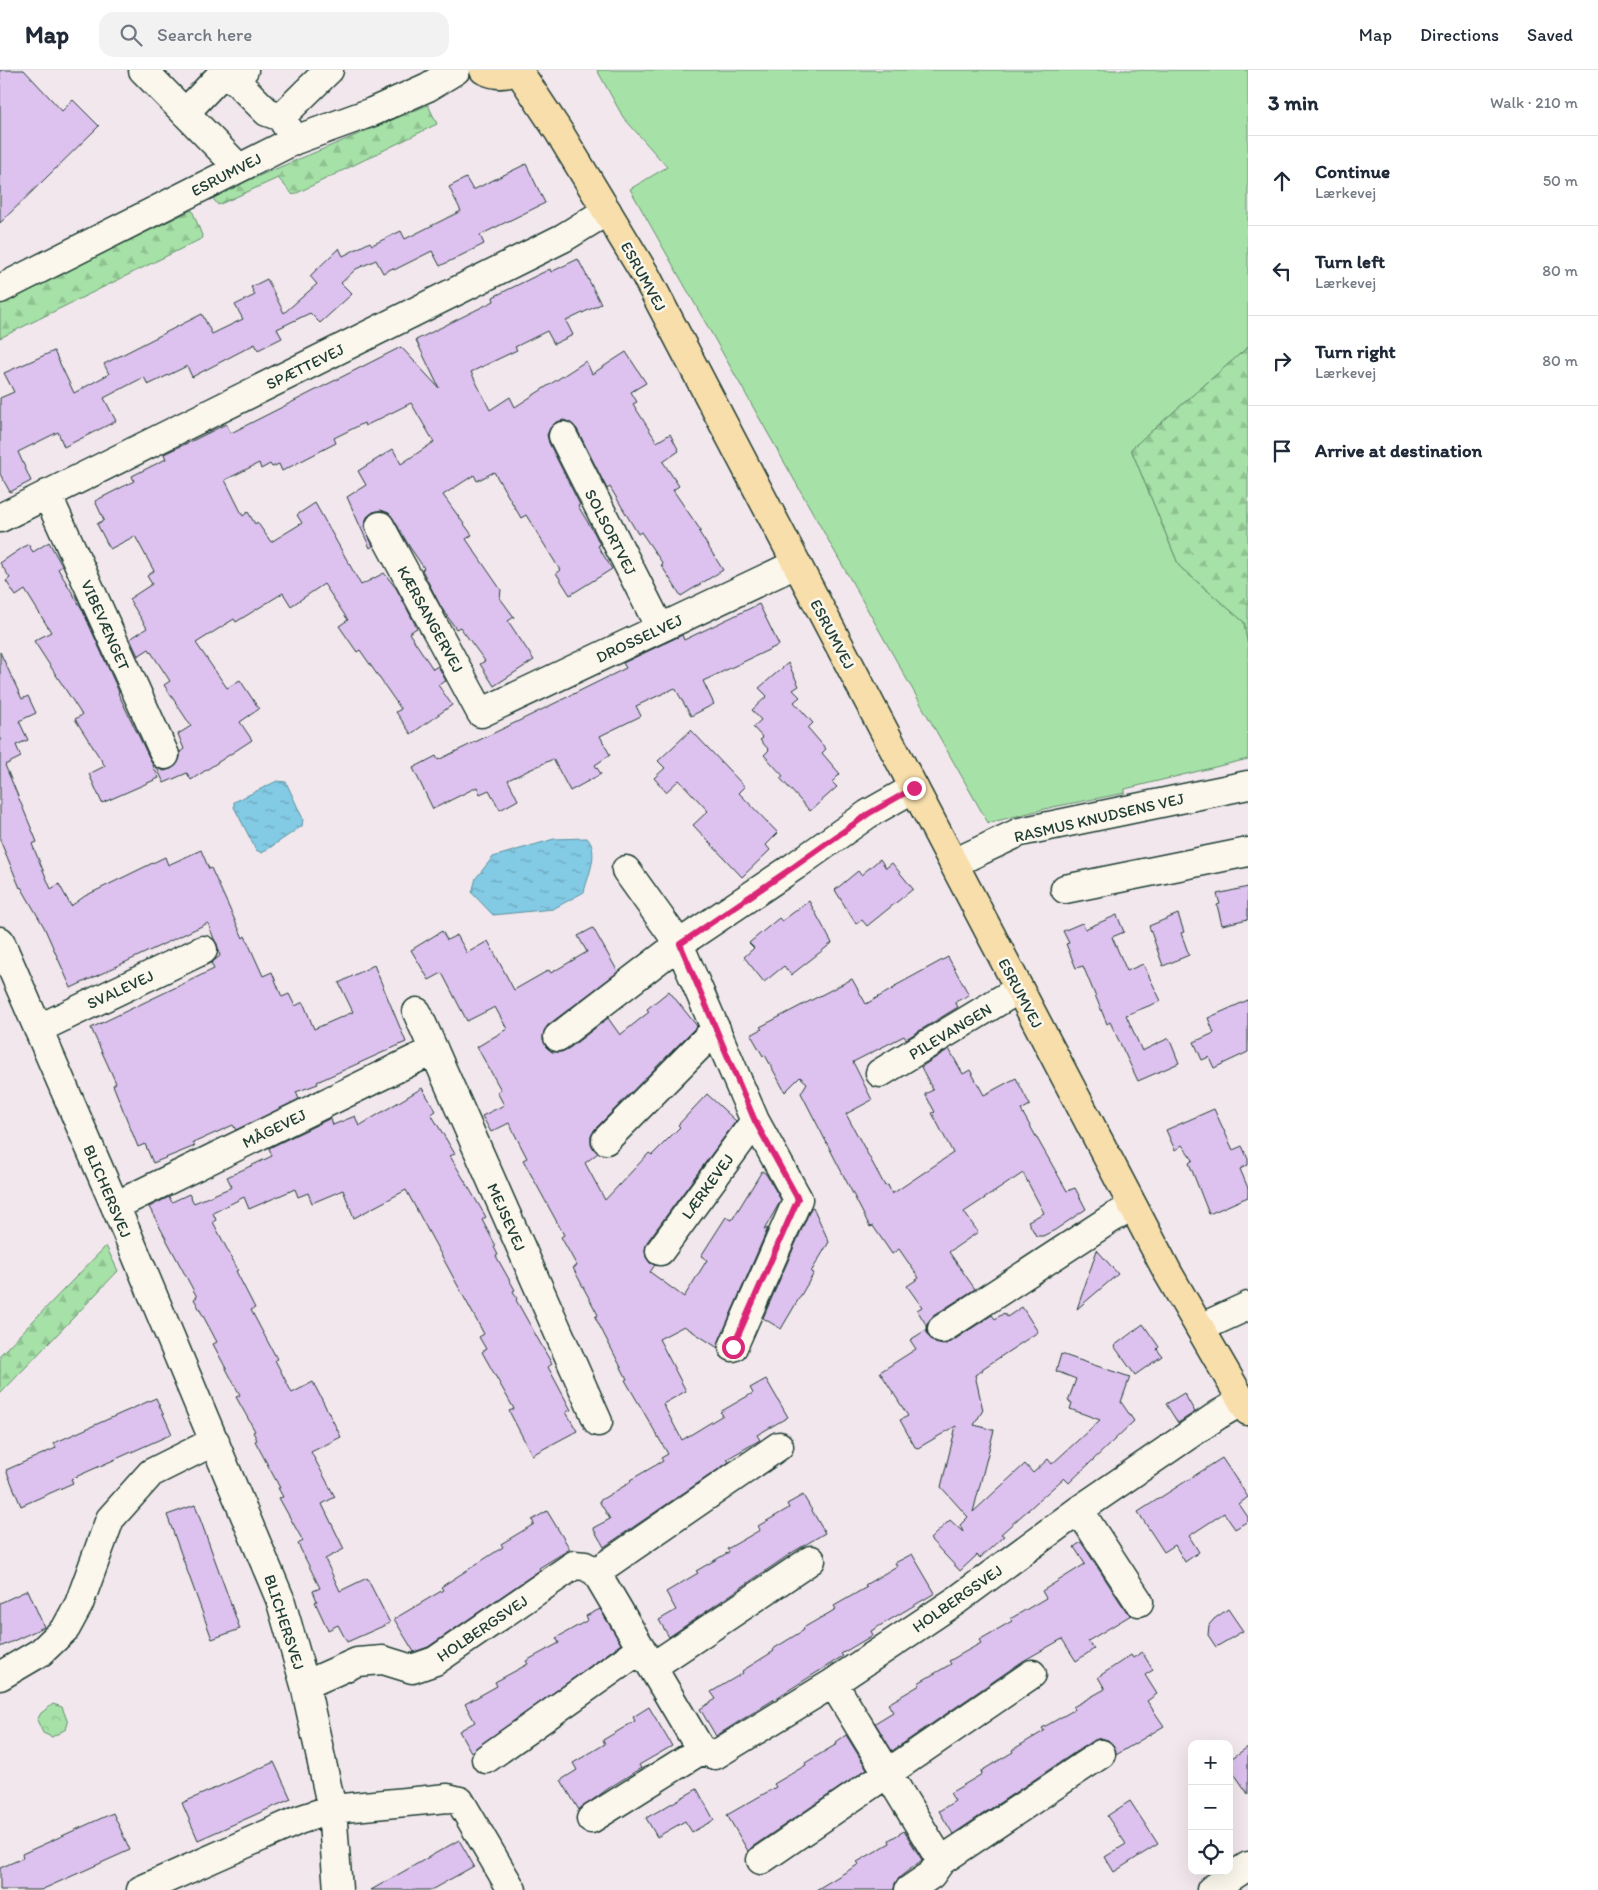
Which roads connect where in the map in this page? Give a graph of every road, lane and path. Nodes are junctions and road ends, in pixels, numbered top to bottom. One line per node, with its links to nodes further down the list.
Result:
1 (143, 70): 7 (street)
2 (329, 70): 8 (street)
3 (456, 70): 8 (street, ESRUMVEJ)
4 (484, 70): 5 (main road)
5 (518, 70): 10 (main road, ESRUMVEJ)
6 (239, 75): 7 (street); 8 (street)
7 (185, 113): 9 (street)
8 (288, 128): 9 (street, ESRUMVEJ)
9 (238, 167): 11 (street, ESRUMVEJ)
10 (607, 210): 13 (street, SPÆTTEVEJ); 16 (main road, ESRUMVEJ)
11 (0, 289)
12 (563, 436): 17 (street, SOLSORTVEJ)
13 (47, 494): 14 (street, SPÆTTEVEJ); 19 (street, VIBEVÆNGET)
14 (0, 518)
15 (380, 526): 18 (street, KÆRSANGERVEJ)
16 (796, 564): 17 (street, DROSSELVEJ); 21 (main road, ESRUMVEJ)
17 (660, 628): 18 (street, DROSSELVEJ)
18 (482, 713)
19 (165, 755)
20 (1248, 785): 23 (street, RASMUS KNUDSENS VEJ)
21 (914, 788): 23 (main road, ESRUMVEJ); 27 (street)
22 (1248, 852): 25 (street)
23 (954, 863): 29 (main road, ESRUMVEJ)
24 (626, 870): 27 (street)
25 (1065, 889)
26 (0, 941): 31 (street, BLICHERSVEJ)
27 (680, 944): 32 (street); 33 (street)
28 (203, 950): 31 (street, SVALEVEJ)
29 (1019, 988): 35 (street, PILEVANGEN); 39 (main road, ESRUMVEJ)
30 (417, 1012): 34 (street, MEJSEVEJ)
31 (38, 1029): 38 (street, BLICHERSVEJ)
32 (716, 1029): 36 (street); 37 (street)
33 (558, 1037)
34 (434, 1050): 38 (street, MÅGEVEJ); 46 (street, MEJSEVEJ)
35 (880, 1073)
36 (755, 1121): 40 (street, LÆRKEVEJ); 44 (street)
37 (606, 1140)
38 (115, 1206): 47 (street, BLICHERSVEJ)
39 (1133, 1207): 42 (main road, ESRUMVEJ); 43 (street)
40 (660, 1251)
41 (1248, 1306): 42 (street)
42 (1200, 1328): 45 (main road, ESRUMVEJ)
43 (942, 1329)
44 (733, 1347)
45 (1245, 1406): 49 (street, HOLBERGSVEJ)
46 (598, 1422)
47 (215, 1441): 55 (street); 57 (street, BLICHERSVEJ)
48 (779, 1446): 51 (street)
49 (1079, 1510): 52 (street); 56 (street, HOLBERGSVEJ)
50 (811, 1560): 53 (street)
51 (596, 1572): 53 (street); 57 (street, HOLBERGSVEJ)
52 (1140, 1602)
53 (646, 1658): 58 (street); 60 (street)
54 (1032, 1674): 61 (street)
55 (0, 1676)
56 (833, 1683): 58 (street, HOLBERGSVEJ); 61 (street)
57 (305, 1685): 62 (street, BLICHERSVEJ)
58 (701, 1750): 63 (street)
59 (1101, 1754): 65 (street)
60 (486, 1759)
61 (888, 1773): 64 (street); 65 (street)
62 (332, 1809): 67 (street); 68 (street, BLICHERSVEJ); 69 (street)
63 (591, 1819)
64 (761, 1860)
65 (941, 1861): 70 (street)
66 (1248, 1866): 71 (street)
67 (141, 1890)
68 (338, 1890)
69 (512, 1890)
70 (909, 1890)
71 (1211, 1890)

